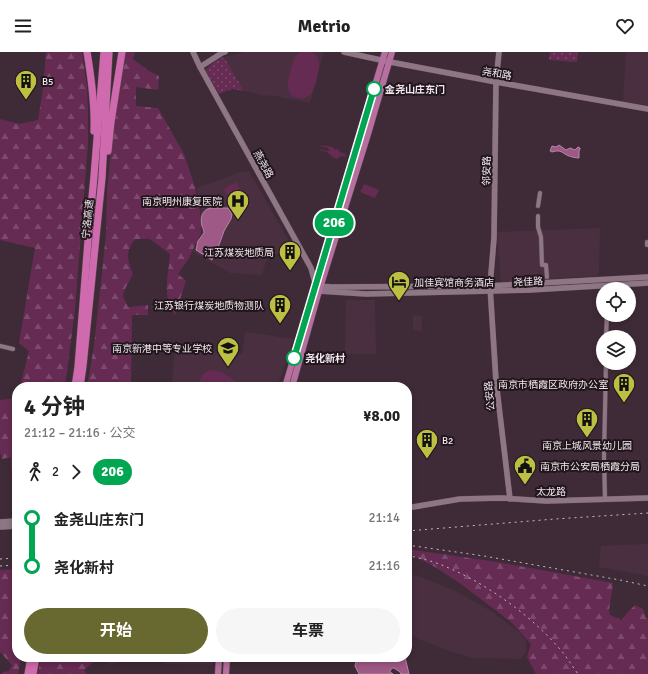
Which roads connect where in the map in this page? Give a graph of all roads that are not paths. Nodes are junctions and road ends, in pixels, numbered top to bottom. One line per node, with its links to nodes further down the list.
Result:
1 (86, 52): 20 (highway)
2 (104, 52): 20 (highway, 宁洛高速)
3 (109, 52): 18 (highway, 宁洛高速)
4 (122, 52): 18 (highway)
5 (193, 52): 13 (main road, 燕尧路)
6 (225, 52): 13 (main road)
7 (344, 52): 11 (main road, 尧和路)
8 (385, 52): 11 (main road)
9 (392, 52): 12 (main road)
10 (498, 52): 14 (main road, 邻安路)
11 (382, 60): 12 (main road, 尧和路); 25 (main road)
12 (390, 62): 14 (main road, 尧和路); 25 (main road)
13 (200, 67): 25 (main road, 燕尧路)
14 (496, 82): 15 (main road, 尧和路); 27 (main road, 邻安路)
15 (648, 109)
16 (540, 193): 17 (street)
17 (538, 206)
18 (99, 207): 32 (highway, 宁洛高速)
19 (538, 216): 21 (street)
20 (88, 241): 31 (highway, 宁洛高速)
21 (547, 277)
22 (648, 277): 27 (main road, 尧佳路)
23 (648, 283): 24 (main road, 尧佳路)
24 (636, 284)
25 (318, 287): 27 (main road, 尧佳路); 33 (main road); 34 (main road)
26 (596, 287): 27 (main road, 尧佳路)
27 (490, 289): 36 (main road, 公安路)
28 (0, 346): 29 (street)
29 (13, 349)
30 (606, 370): 37 (street)
31 (76, 382)
32 (81, 382)
33 (287, 382)
34 (293, 382)
35 (648, 498): 37 (main road, 太龙路)
36 (510, 499): 37 (main road, 太龙路); 38 (main road, 太龙路)
37 (605, 499)
38 (412, 507)
39 (12, 521): 40 (main road)
40 (0, 522)
41 (12, 526): 42 (main road)
42 (0, 527)
43 (30, 662): 47 (highway)
44 (35, 662): 48 (highway)
45 (219, 662): 49 (main road)
46 (227, 662): 50 (main road)
47 (28, 674)
48 (33, 674)
49 (218, 674)
50 (226, 674)

